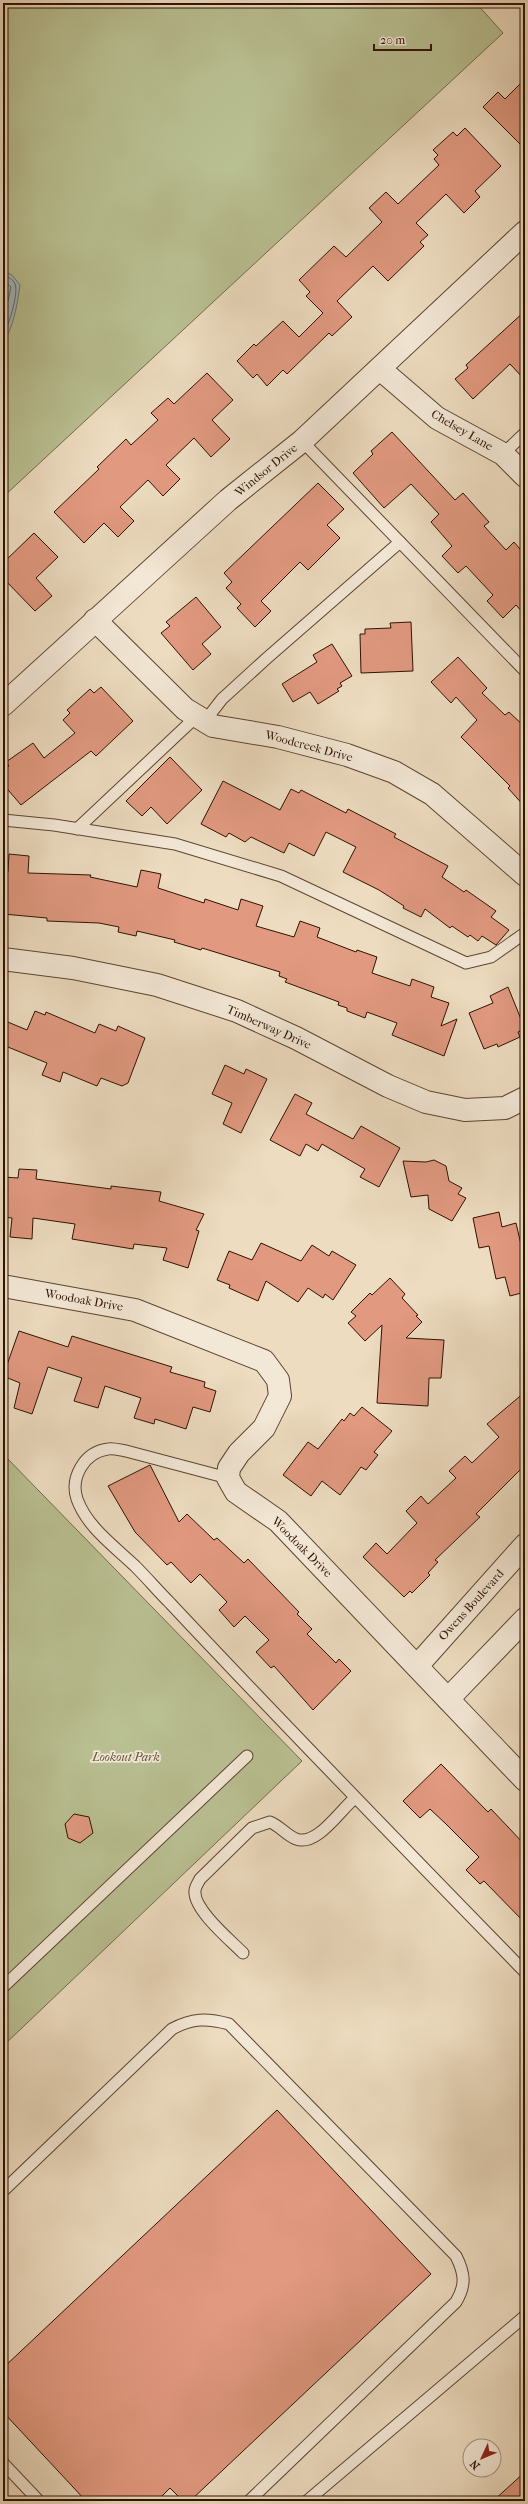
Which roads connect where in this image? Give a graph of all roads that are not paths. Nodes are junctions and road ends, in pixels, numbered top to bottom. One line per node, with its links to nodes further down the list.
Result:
1 (525, 232): 2 (street, Windsor Drive)
2 (380, 369): 4 (street, Windsor Drive); 5 (street, Chelsey Lane)
3 (525, 433): 5 (lane)
4 (302, 441): 7 (lane); 8 (street, Windsor Drive)
5 (503, 454): 6 (street, Chelsey Lane)
6 (525, 476)
7 (400, 542): 9 (lane); 11 (lane)
8 (95, 620): 10 (street, Windsor Drive); 11 (street, Woodcreek Drive)
9 (525, 671)
10 (3, 705)
11 (201, 719): 13 (lane); 14 (street, Woodcreek Drive)
12 (3, 820): 13 (lane)
13 (77, 829): 15 (lane)
14 (525, 875)
15 (525, 933)
16 (3, 959): 17 (street, Timberway Drive)
17 (525, 1098)
18 (3, 1286): 19 (street, Woodoak Drive)
19 (228, 1478): 22 (street, Woodoak Drive); 26 (lane)
20 (525, 1545): 22 (street, Owens Boulevard)
21 (525, 1619): 23 (street)
22 (417, 1666): 23 (street, Woodoak Drive)
23 (448, 1699): 25 (street, Woodoak Drive)
24 (248, 1756): 29 (lane)
25 (525, 1780)
26 (355, 1798): 27 (lane); 28 (lane)
27 (243, 1953)
28 (525, 1972)
29 (3, 1987)
30 (3, 2191): 34 (lane)
31 (525, 2316): 35 (lane)
32 (3, 2463): 33 (lane)
33 (39, 2501)
34 (249, 2501)
35 (307, 2501)

